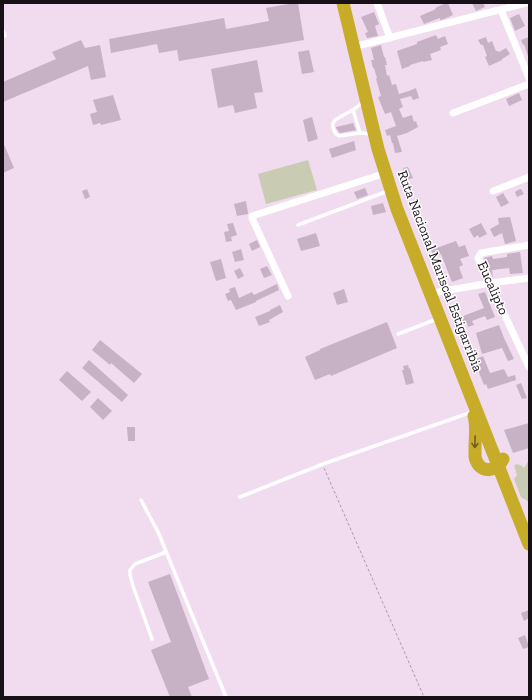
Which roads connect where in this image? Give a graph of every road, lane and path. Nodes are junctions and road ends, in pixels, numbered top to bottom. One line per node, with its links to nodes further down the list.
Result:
1 (343, 3): 12 (highway, Ruta Nacional Mariscal Estigarribia)
2 (352, 3): 9 (highway, Ruta Nacional Mariscal Estigarribia)
3 (377, 3): 8 (street)
4 (526, 3): 5 (street)
5 (501, 10): 8 (street); 10 (street)
6 (3, 31): 7 (lane)
7 (5, 36)
8 (390, 38): 9 (street)
9 (362, 45): 25 (highway, Ruta Nacional Mariscal Estigarribia)
10 (529, 78)
11 (529, 84): 14 (street)
12 (366, 98): 13 (lane); 16 (highway, Ruta Nacional Mariscal Estigarribia)
13 (353, 110): 15 (lane); 15 (lane)
14 (452, 113)
15 (360, 133): 16 (lane)
16 (375, 134): 17 (highway, Ruta Nacional Mariscal Estigarribia)
17 (386, 173): 19 (highway, Ruta Nacional Mariscal Estigarribia); 26 (street)
18 (529, 177): 20 (street)
19 (391, 190): 21 (lane); 27 (highway, Ruta Nacional Mariscal Estigarribia)
20 (493, 191)
21 (298, 225)
22 (529, 245): 24 (street, Eucalipto)
23 (529, 278): 24 (street)
24 (490, 283): 25 (street); 30 (street, Eucalipto)
25 (438, 292): 32 (highway, Ruta Nacional Mariscal Estigarribia)
26 (288, 296)
27 (440, 318): 28 (lane); 29 (highway, Ruta Nacional Mariscal Estigarribia)
28 (398, 334)
29 (458, 364): 31 (highway); 32 (highway, Ruta Nacional Mariscal Estigarribia)
30 (529, 367)
31 (473, 412): 32 (highway, one-way to 32); 33 (lane)
32 (501, 462): 36 (highway, Ruta Nacional Mariscal Estigarribia); 37 (highway, Ruta Nacional Mariscal Estigarribia)
33 (322, 464): 34 (lane); 41 (path)
34 (240, 496)
35 (141, 500): 38 (lane)
36 (529, 521)
37 (529, 544)
38 (166, 552): 39 (lane); 40 (lane)
39 (152, 639)
40 (226, 697)
41 (424, 697)

